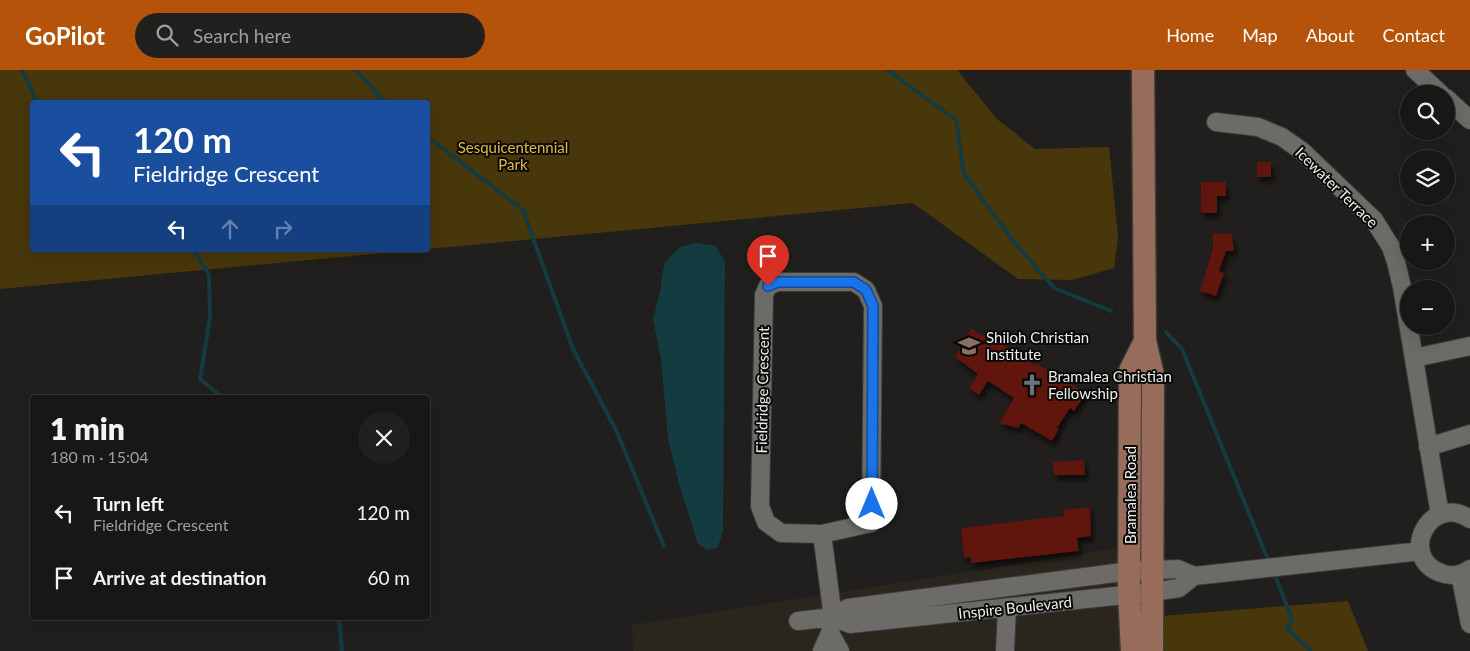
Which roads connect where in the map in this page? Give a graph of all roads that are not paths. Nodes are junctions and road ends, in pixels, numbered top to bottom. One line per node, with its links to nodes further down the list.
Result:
1 (1143, 70): 7 (main road, Bramalea Road)
2 (1414, 70): 3 (street)
3 (1431, 85)
4 (1455, 106): 5 (street)
5 (1470, 120)
6 (1216, 122): 9 (street, Icewater Terrace)
7 (1145, 341): 16 (main road, Bramalea Road); 18 (main road, Bramalea Road)
8 (1470, 346): 9 (street)
9 (1414, 358): 11 (street, Icewater Terrace)
10 (1470, 434): 11 (street)
11 (1428, 447): 12 (street, Icewater Terrace)
12 (1440, 515): 13 (street); 15 (street)
13 (1470, 519)
14 (822, 534): 14 (street, Fieldridge Crescent); 23 (street)
15 (1421, 551): 17 (street); 18 (street, Inspire Boulevard)
16 (1130, 571): 18 (street, Inspire Boulevard); 19 (main road, Bramalea Road); 23 (street, Inspire Boulevard)
17 (1465, 572): 22 (street)
18 (1153, 581): 19 (street, Inspire Boulevard); 28 (main road, Bramalea Road)
19 (1129, 594): 20 (street, Inspire Boulevard); 27 (main road, Bramalea Road)
20 (1007, 608): 23 (street, Inspire Boulevard); 26 (street)
21 (798, 621): 23 (street, Inspire Boulevard)
22 (1470, 623)
23 (831, 626): 24 (street); 25 (street)
24 (822, 651)
25 (840, 651)
26 (1005, 651)
27 (1132, 651)
28 (1152, 651)

